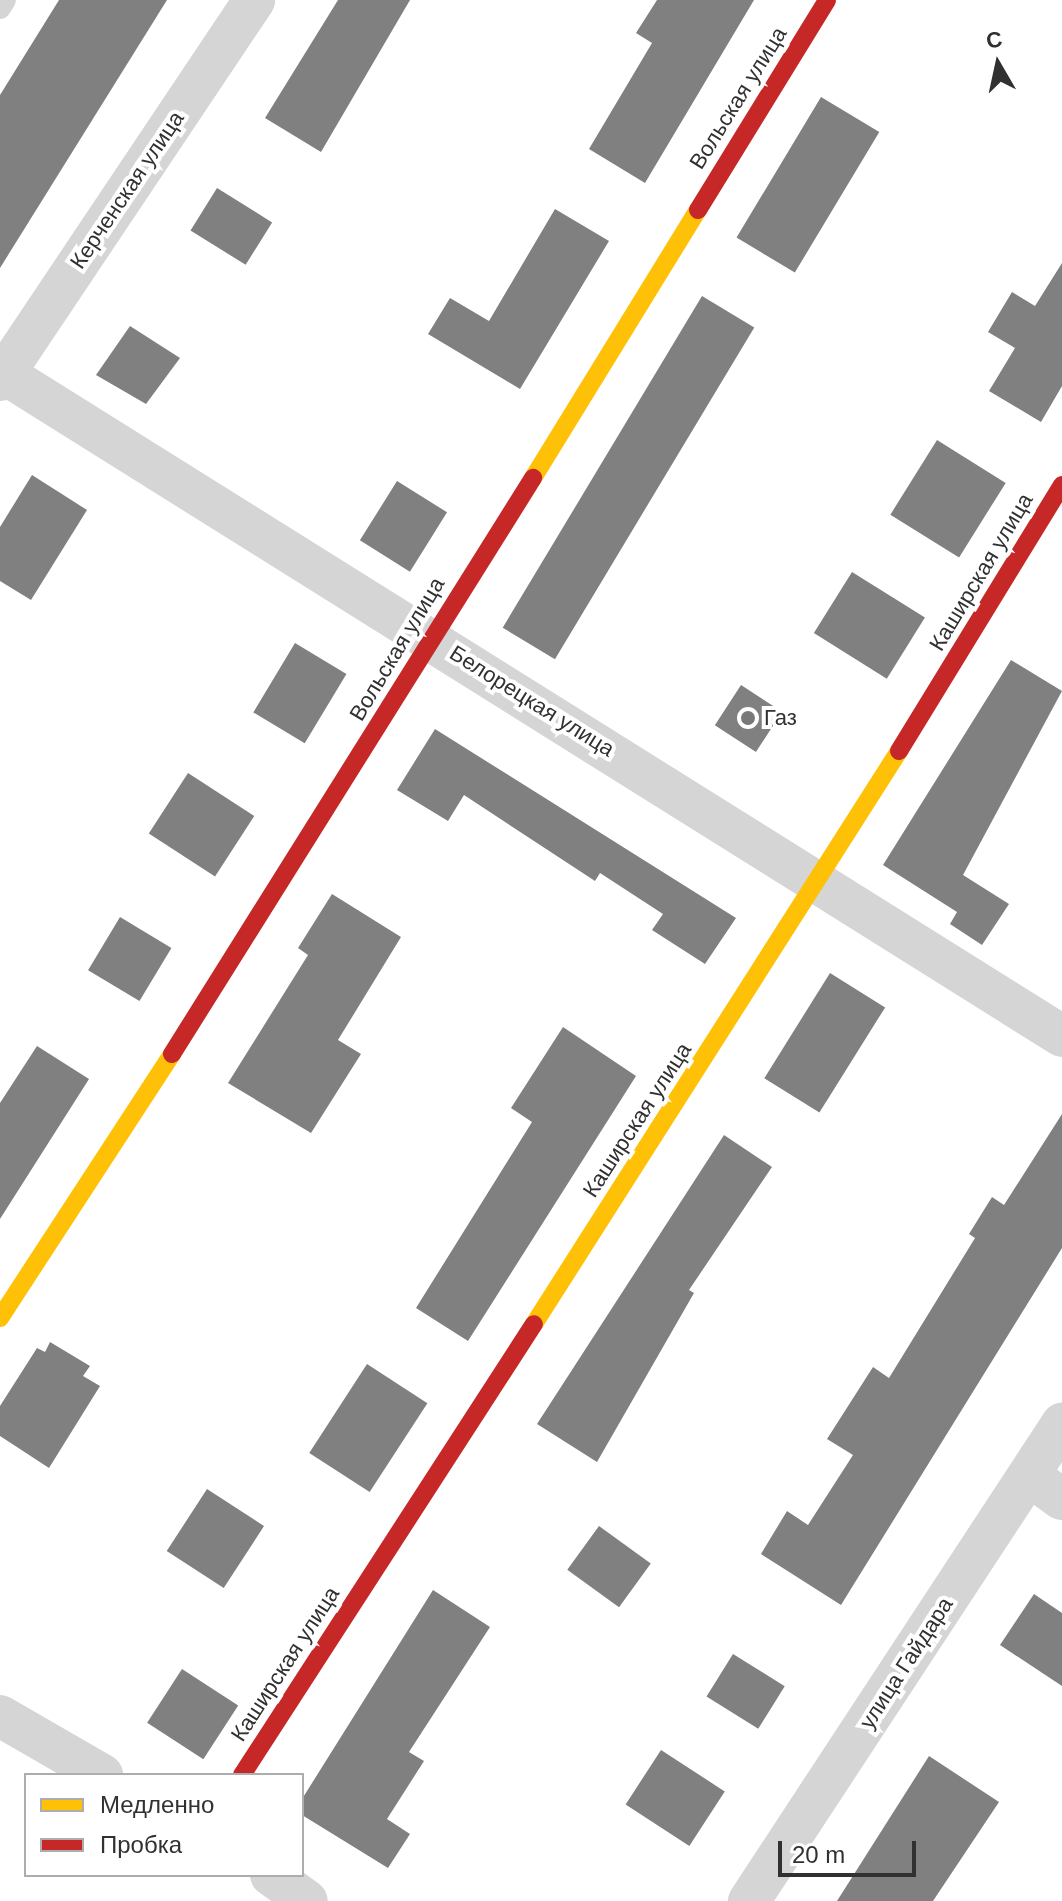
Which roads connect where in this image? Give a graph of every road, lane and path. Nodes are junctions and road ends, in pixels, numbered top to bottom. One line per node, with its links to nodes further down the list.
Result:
1 (5, 0): 4 (lane)
2 (254, 0): 5 (street, Керченская улица)
3 (827, 0): 7 (street, Вольская улица)
4 (0, 8)
5 (1, 375): 7 (street, Белорецкая улица)
6 (1062, 485): 8 (street, Каширская улица)
7 (431, 638): 8 (street, Белорецкая улица); 10 (street, Вольская улица)
8 (820, 881): 9 (street, Белорецкая улица); 15 (street, Каширская улица)
9 (1062, 1036)
10 (0, 1318)
11 (1062, 1424): 12 (street, улица Гайдара)
12 (1046, 1488): 18 (street, улица Гайдара)
13 (0, 1716): 14 (street)
14 (99, 1773)
15 (243, 1773)
16 (274, 1877): 17 (street)
17 (307, 1901)
18 (749, 1901)

